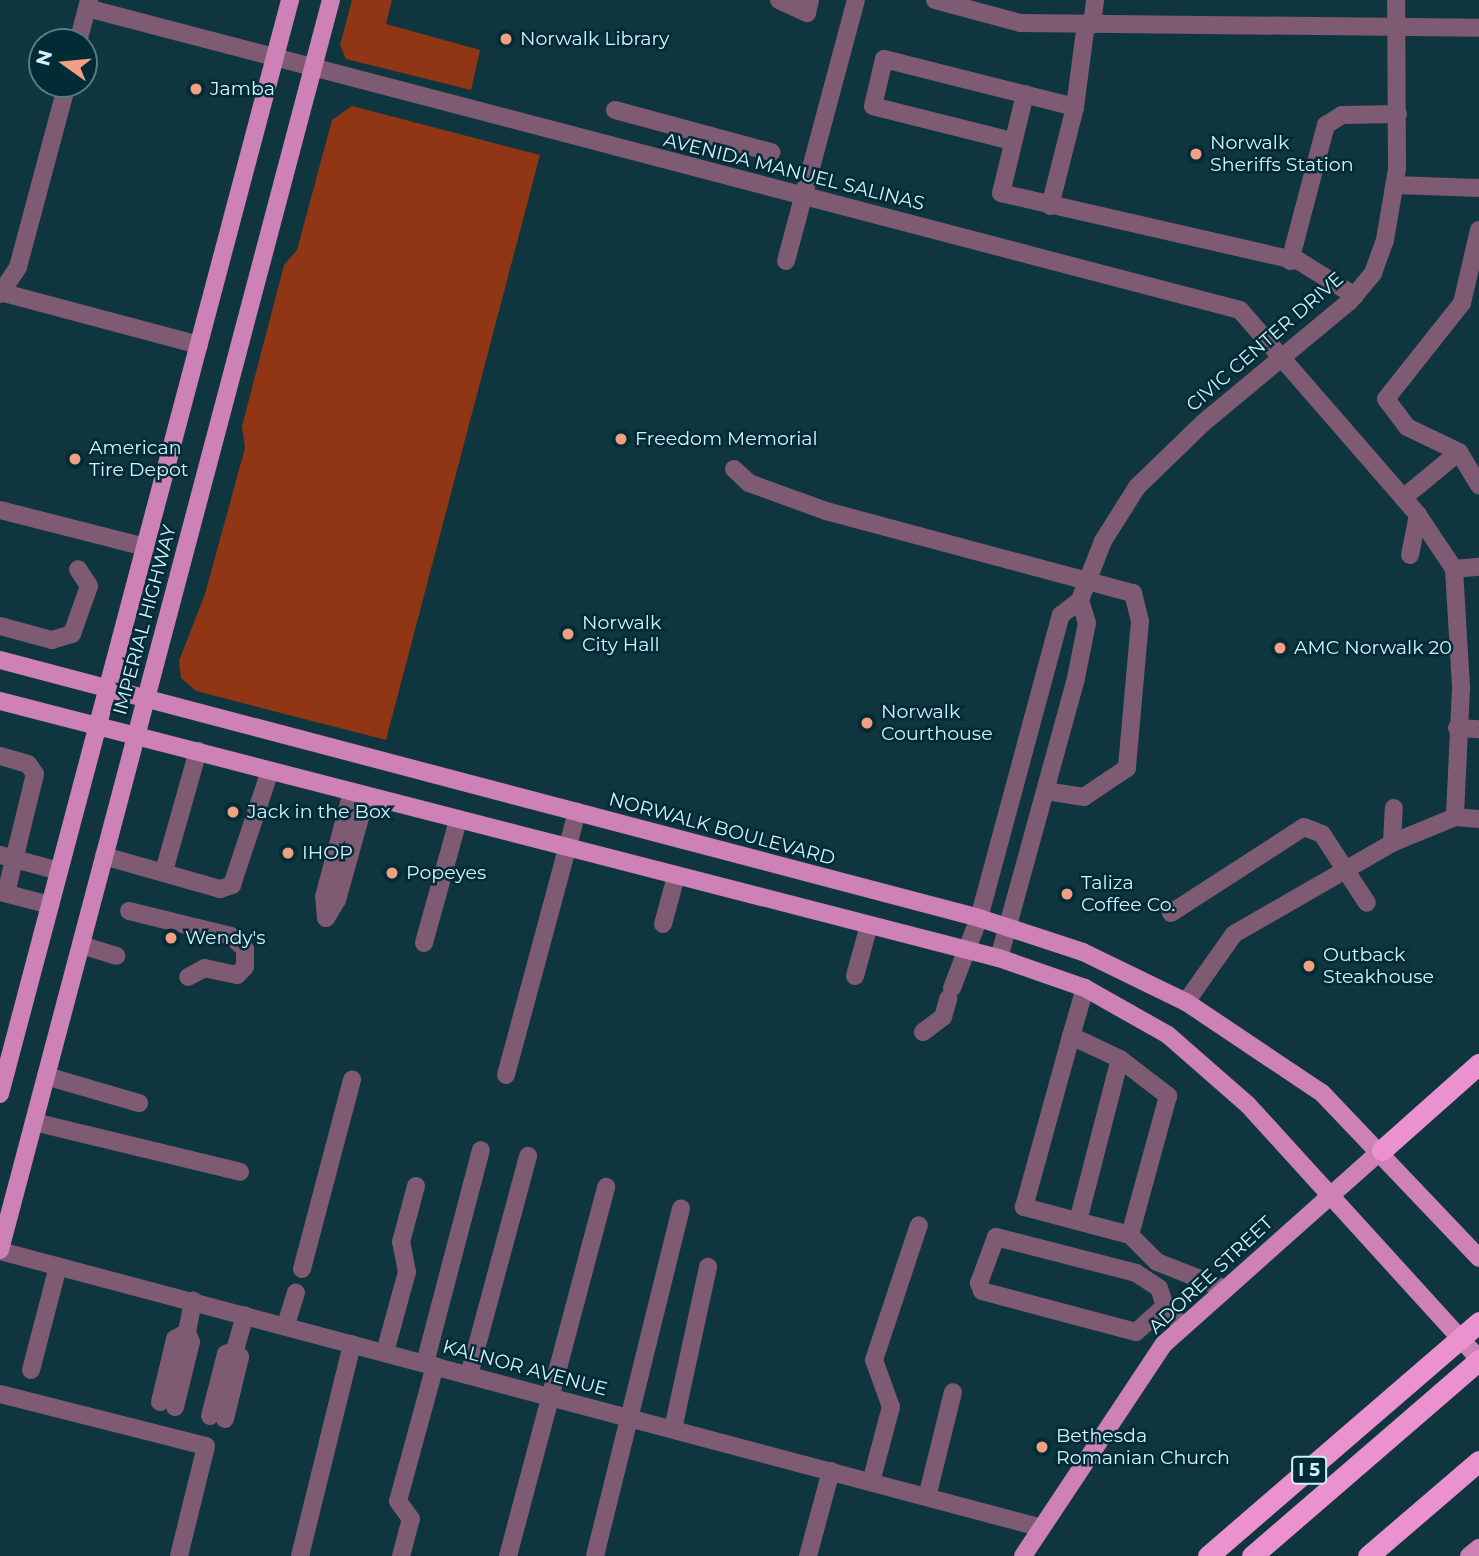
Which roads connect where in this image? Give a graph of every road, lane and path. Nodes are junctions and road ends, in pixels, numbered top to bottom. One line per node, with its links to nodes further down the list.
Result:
1 (290, 0): 14 (main road, IMPERIAL HIGHWAY)
2 (331, 0): 15 (main road, IMPERIAL HIGHWAY)
3 (779, 0): 4 (street)
4 (810, 0)
5 (856, 0): 25 (street)
6 (935, 0): 10 (street)
7 (1095, 0): 10 (street)
8 (1396, 0): 12 (street, CIVIC CENTER DRIVE)
9 (88, 4): 11 (street); 14 (street, AVENIDA MANUEL SALINAS)
10 (1089, 25): 12 (street); 18 (street)
11 (82, 28)
12 (1396, 28): 13 (street); 20 (street, CIVIC CENTER DRIVE)
13 (1479, 28)
14 (274, 59): 15 (street, AVENIDA MANUEL SALINAS); 32 (main road, IMPERIAL HIGHWAY)
15 (312, 69): 25 (street, AVENIDA MANUEL SALINAS); 51 (main road, IMPERIAL HIGHWAY)
16 (1025, 94): 18 (street); 21 (street); 21 (street)
17 (63, 98): 30 (street)
18 (1075, 107): 26 (street)
19 (615, 110): 22 (street)
20 (1398, 114): 23 (street, CIVIC CENTER DRIVE); 29 (street)
21 (1012, 141): 26 (street)
22 (771, 152)
23 (1395, 185): 24 (street); 31 (street, CIVIC CENTER DRIVE)
24 (1479, 188)
25 (806, 197): 28 (street); 33 (street, AVENIDA MANUEL SALINAS)
26 (1050, 206): 29 (street)
27 (1479, 230): 34 (street)
28 (786, 261)
29 (1290, 261): 31 (street)
30 (1, 293): 32 (street)
31 (1355, 296): 33 (street, CIVIC CENTER DRIVE)
32 (198, 345): 40 (main road, IMPERIAL HIGHWAY)
33 (1284, 358): 37 (street, AVENIDA MANUEL SALINAS); 45 (street, CIVIC CENTER DRIVE)
34 (1459, 452): 36 (street); 37 (street)
35 (734, 469): 45 (street)
36 (1479, 485)
37 (1404, 498): 39 (street, AVENIDA MANUEL SALINAS)
38 (0, 510): 40 (street)
39 (1418, 515): 41 (street); 44 (street, AVENIDA MANUEL SALINAS)
40 (145, 547): 49 (main road, IMPERIAL HIGHWAY)
41 (1410, 555)
42 (1479, 567): 44 (street)
43 (78, 569): 47 (street)
44 (1454, 569): 53 (street)
45 (1086, 579): 46 (street, CIVIC CENTER DRIVE); 59 (street)
46 (1080, 600): 59 (street, CIVIC CENTER DRIVE); 79 (street, CIVIC CENTER DRIVE)
47 (0, 626)
48 (0, 660): 49 (main road, NORWALK BOULEVARD)
49 (107, 691): 51 (main road, NORWALK BOULEVARD); 52 (main road, IMPERIAL HIGHWAY)
50 (0, 701): 52 (main road)
51 (146, 701): 55 (main road, IMPERIAL HIGHWAY); 62 (main road, NORWALK BOULEVARD)
52 (98, 726): 55 (main road); 71 (main road, IMPERIAL HIGHWAY)
53 (1457, 728): 54 (street); 63 (street)
54 (1479, 729)
55 (136, 736): 56 (main road); 68 (main road, IMPERIAL HIGHWAY)
56 (198, 751): 58 (main road); 72 (street)
57 (0, 756): 69 (street)
58 (270, 771): 60 (main road); 72 (street)
59 (1046, 791): 82 (street, CIVIC CENTER DRIVE)
60 (359, 794): 60 (street); 65 (main road)
61 (1394, 808): 66 (street)
62 (577, 811): 67 (street); 79 (main road, NORWALK BOULEVARD)
63 (1455, 817): 64 (street); 66 (street)
64 (1479, 819)
65 (458, 820): 67 (main road); 83 (street)
66 (1392, 843): 70 (street)
67 (566, 848): 73 (main road); 96 (street)
68 (104, 856): 72 (street); 84 (main road, IMPERIAL HIGHWAY)
69 (7, 857): 71 (street); 74 (street)
70 (1348, 868): 75 (street); 78 (street); 91 (street)
71 (59, 871): 76 (main road, IMPERIAL HIGHWAY)
72 (164, 871)
73 (676, 876): 80 (street); 81 (main road)
74 (3, 892): 76 (street)
75 (1367, 903)
76 (50, 905): 99 (main road, IMPERIAL HIGHWAY)
77 (129, 911): 88 (street)
78 (1171, 913)
79 (979, 918): 82 (main road, NORWALK BOULEVARD); 85 (street, CIVIC CENTER DRIVE)
80 (663, 924)
81 (869, 925): 85 (main road); 89 (street)
82 (1009, 926): 87 (street, CIVIC CENTER DRIVE); 91 (main road, NORWALK BOULEVARD)
83 (424, 943)
84 (81, 945): 86 (street); 97 (main road, IMPERIAL HIGHWAY)
85 (965, 950): 87 (main road); 92 (street, CIVIC CENTER DRIVE)
86 (116, 956)
87 (999, 958): 90 (main road)
88 (188, 976)
89 (855, 976)
90 (1085, 988): 93 (street); 108 (main road)
91 (1186, 1002): 103 (main road, NORWALK BOULEVARD)
92 (923, 1032)
93 (1071, 1036): 94 (street); 110 (street)
94 (1120, 1059): 110 (street); 112 (street)
95 (1479, 1064): 103 (highway)
96 (506, 1075)
97 (46, 1076): 100 (street); 101 (main road, IMPERIAL HIGHWAY)
98 (352, 1080): 117 (street)
99 (0, 1094)
100 (139, 1103)
101 (34, 1122): 105 (street); 113 (main road, IMPERIAL HIGHWAY)
102 (481, 1150): 129 (street)
103 (1382, 1150): 108 (main road, ADOREE STREET); 114 (main road, NORWALK BOULEVARD)
104 (528, 1156): 131 (street)
105 (240, 1172)
106 (416, 1186): 127 (street)
107 (606, 1187): 134 (street)
108 (1332, 1194): 118 (main road, ADOREE STREET); 128 (main road)
109 (681, 1208): 137 (street)
110 (1078, 1221): 112 (street)
111 (919, 1225): 141 (street)
112 (1130, 1235): 118 (street)
113 (0, 1251): 115 (street, KALNOR AVENUE)
114 (1479, 1258)
115 (58, 1266): 120 (street, KALNOR AVENUE); 130 (street)
116 (708, 1267): 138 (street)
117 (302, 1269)
118 (1223, 1288): 125 (main road, ADOREE STREET)
119 (296, 1293): 124 (street)
120 (193, 1301): 122 (street, KALNOR AVENUE); 135 (street)
121 (1165, 1306): 121 (street); 125 (street)
122 (245, 1315): 124 (street, KALNOR AVENUE); 136 (street)
123 (1479, 1322): 152 (highway, I 5)
124 (286, 1325): 126 (street, KALNOR AVENUE)
125 (1182, 1325): 143 (main road, ADOREE STREET)
126 (352, 1344): 127 (street, KALNOR AVENUE); 146 (street)
127 (384, 1353): 129 (street, KALNOR AVENUE)
128 (1479, 1359): 153 (highway)
129 (430, 1364): 131 (street, KALNOR AVENUE); 147 (street)
130 (31, 1370)
131 (469, 1375): 134 (street, KALNOR AVENUE)
132 (953, 1392): 142 (street)
133 (0, 1394): 145 (street)
134 (550, 1396): 137 (street, KALNOR AVENUE); 148 (street)
135 (167, 1404)
136 (217, 1418)
137 (629, 1418): 138 (street, KALNOR AVENUE); 149 (street)
138 (673, 1429): 140 (street, KALNOR AVENUE)
139 (1479, 1461): 154 (highway)
140 (831, 1471): 141 (street, KALNOR AVENUE); 150 (street)
141 (871, 1482): 142 (street, KALNOR AVENUE)
142 (927, 1497): 143 (street, KALNOR AVENUE)
143 (1039, 1527): 151 (main road, ADOREE STREET)
144 (1479, 1548): 155 (main road)
145 (179, 1556)
146 (300, 1556)
147 (401, 1556)
148 (508, 1556)
149 (595, 1556)
150 (808, 1556)
151 (1023, 1556)
152 (1208, 1556)
153 (1252, 1556)
154 (1368, 1556)
155 (1469, 1556)

